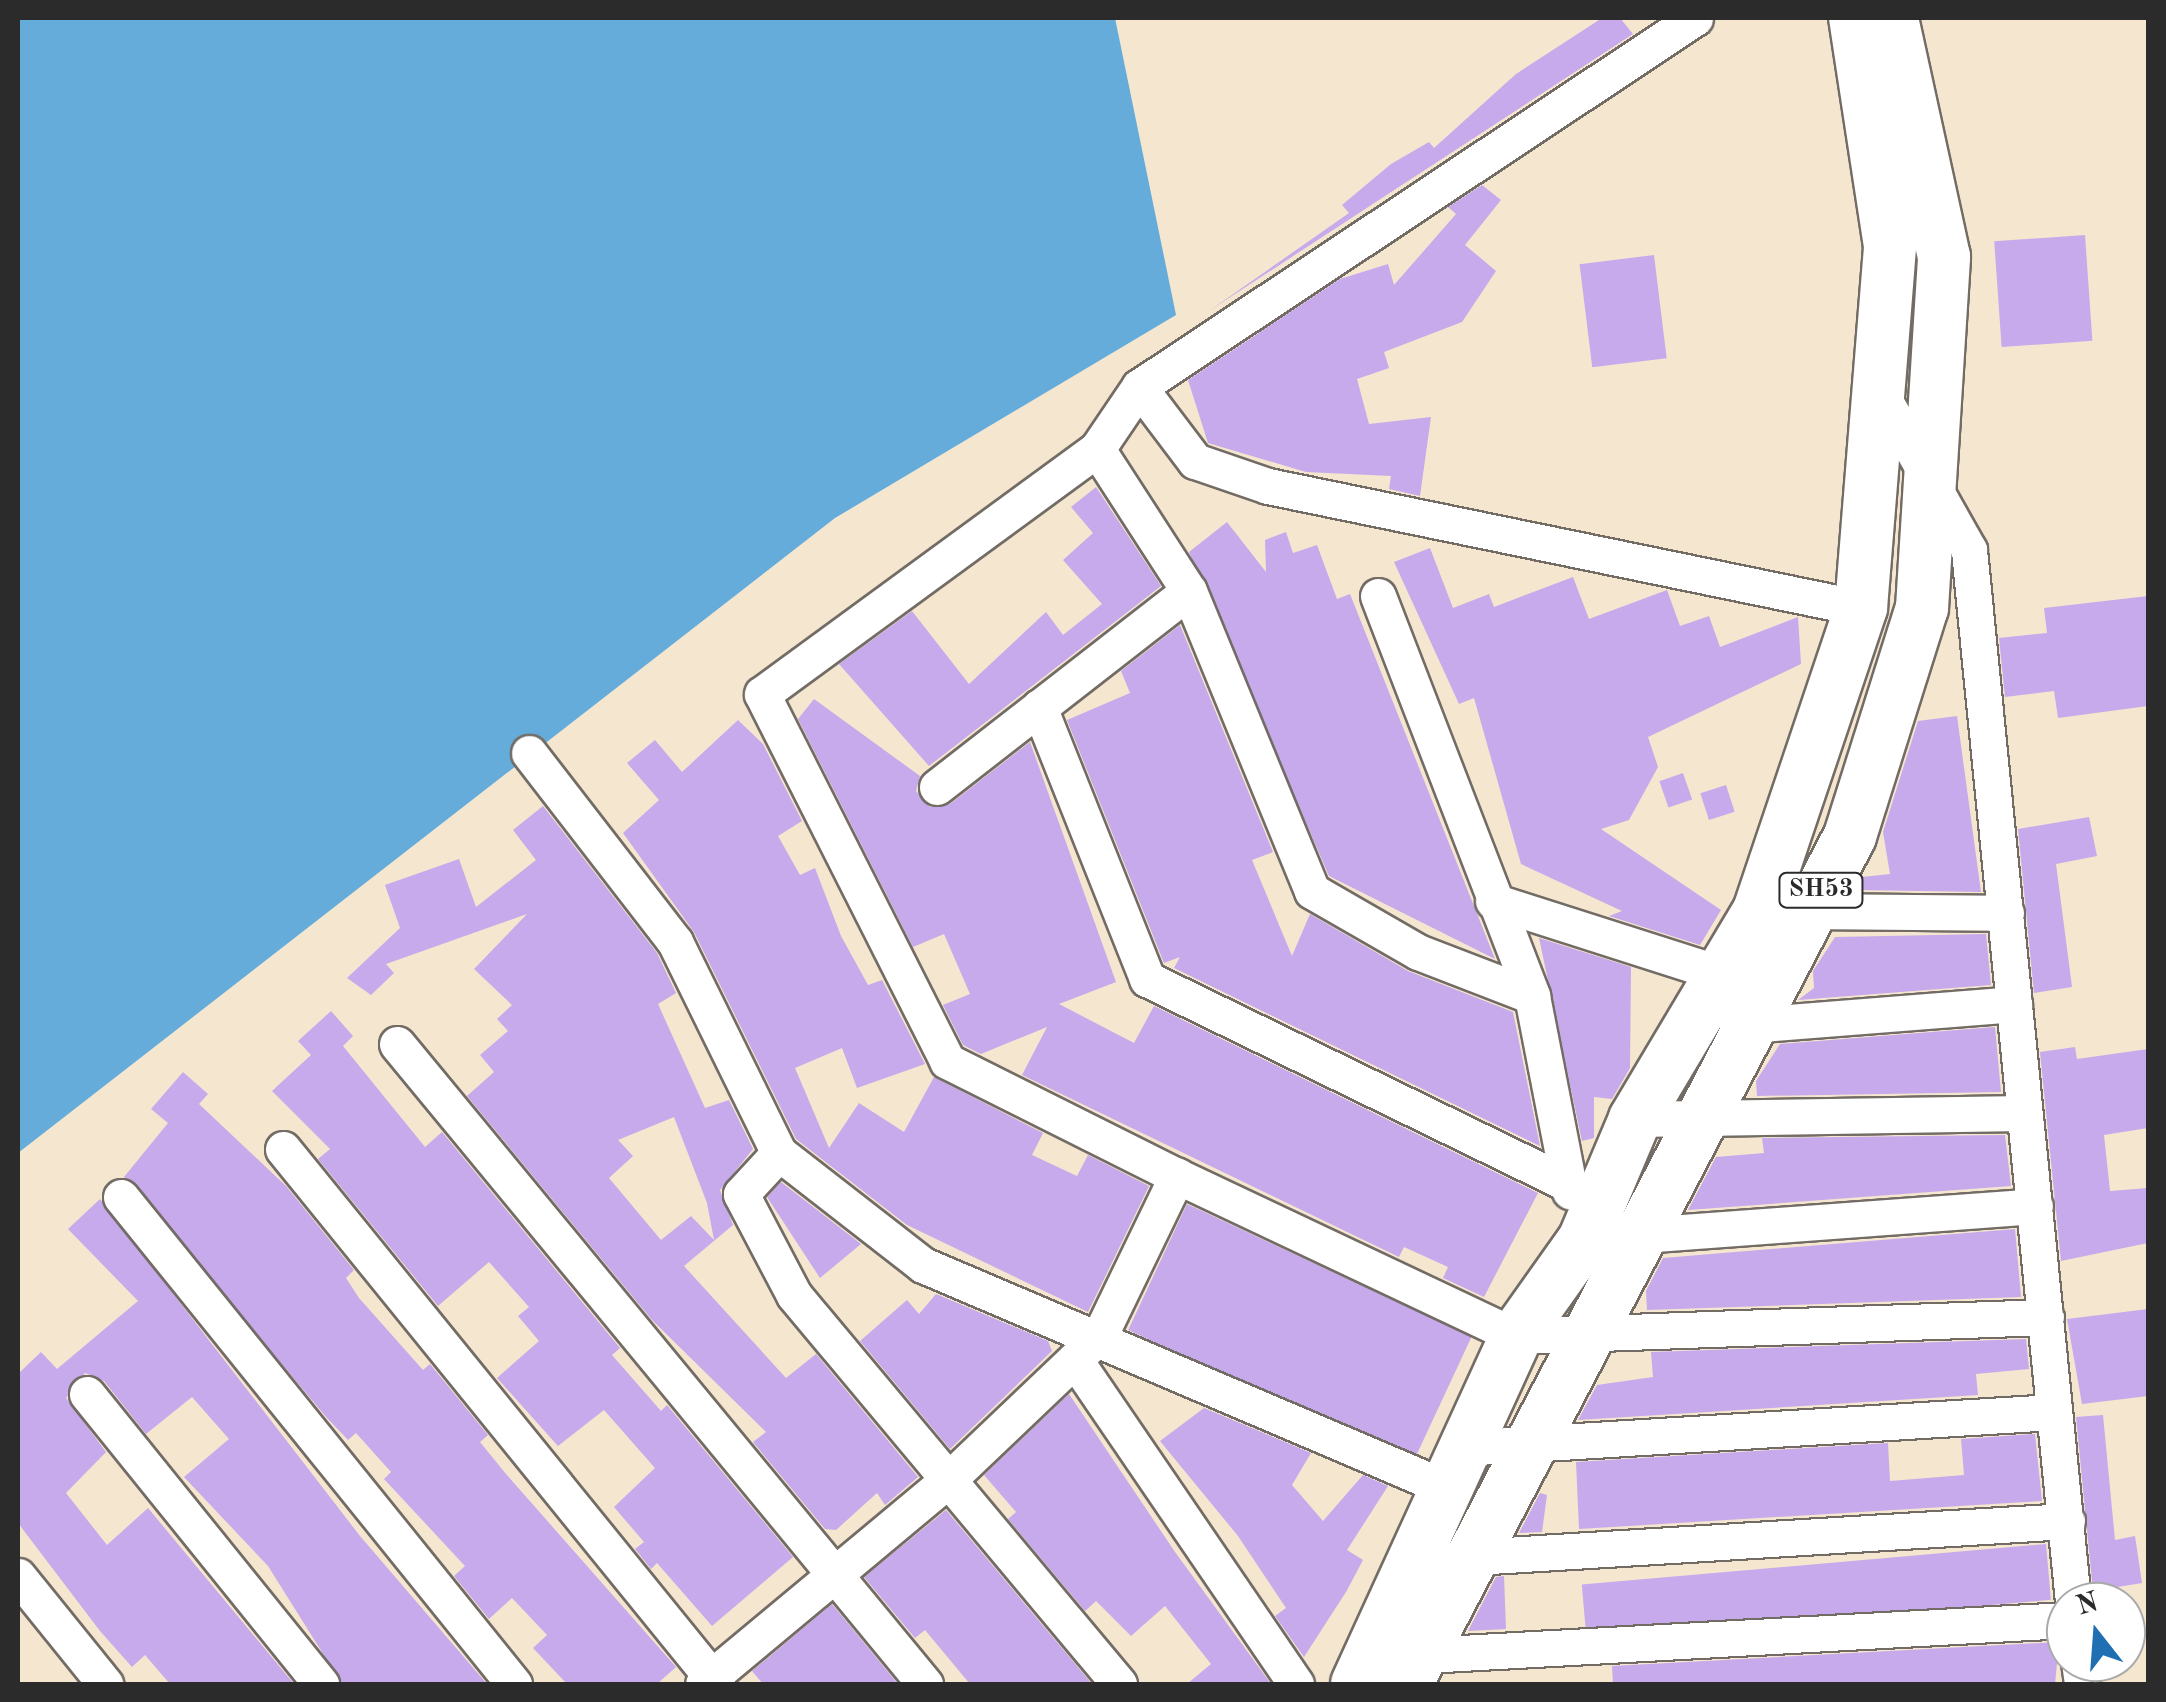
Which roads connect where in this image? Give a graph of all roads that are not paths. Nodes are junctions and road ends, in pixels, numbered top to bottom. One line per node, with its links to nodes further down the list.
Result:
1 (1695, 18): 5 (street)
2 (1855, 18): 4 (main road, SH53)
3 (1892, 18): 7 (main road, SH53)
4 (1874, 381): 7 (street); 10 (main road, SH53)
5 (1139, 387): 6 (street); 10 (street)
6 (1097, 449): 8 (street); 28 (street)
7 (1930, 482): 15 (main road, SH53); 16 (street)
8 (1189, 592): 11 (street); 18 (street)
9 (1378, 596): 14 (street)
10 (1861, 608): 15 (main road, SH53)
11 (1039, 707): 13 (street); 31 (street)
12 (529, 753): 27 (street)
13 (937, 787)
14 (1492, 901): 17 (street); 18 (street)
15 (1784, 911): 16 (street); 17 (main road, SH53); 20 (main road, SH53)
16 (2006, 913): 19 (street)
17 (1725, 975): 21 (main road, SH53)
18 (1532, 996): 31 (street)
19 (2014, 1004): 20 (street); 23 (street)
20 (1750, 1025): 21 (street); 24 (main road, SH53)
21 (1696, 1028): 25 (main road, SH53)
22 (397, 1044): 46 (street)
23 (2023, 1112): 24 (street); 30 (street)
24 (1700, 1118): 25 (street); 32 (main road, SH53)
25 (1635, 1119): 31 (main road, SH53)
26 (283, 1149): 50 (street)
27 (780, 1153): 36 (street); 41 (street)
28 (1177, 1176): 35 (street); 36 (street)
29 (120, 1197): 53 (street)
30 (2036, 1206): 32 (street); 33 (street)
31 (1585, 1210): 32 (street); 35 (main road, SH53)
32 (1638, 1236): 34 (main road, SH53)
33 (2046, 1318): 34 (street); 38 (street)
34 (1586, 1334): 35 (street); 39 (main road, SH53)
35 (1516, 1336): 40 (main road, SH53)
36 (1088, 1347): 40 (street); 41 (street); 56 (street)
37 (87, 1394): 52 (street)
38 (2054, 1412): 39 (street); 42 (street)
39 (1528, 1444): 40 (street); 43 (main road, SH53)
40 (1452, 1467): 44 (main road, SH53)
41 (948, 1480): 46 (street); 55 (street)
42 (2068, 1521): 43 (street); 47 (street)
43 (1470, 1557): 44 (street); 49 (main road, SH53)
44 (1406, 1562): 49 (main road, SH53)
45 (18, 1576): 51 (street)
46 (832, 1577): 50 (street); 54 (street)
47 (2072, 1582)
48 (2046, 1622): 49 (street)
49 (1388, 1671)
50 (710, 1682)
51 (105, 1684)
52 (321, 1684)
53 (514, 1684)
54 (925, 1684)
55 (1119, 1684)
56 (1296, 1684)

